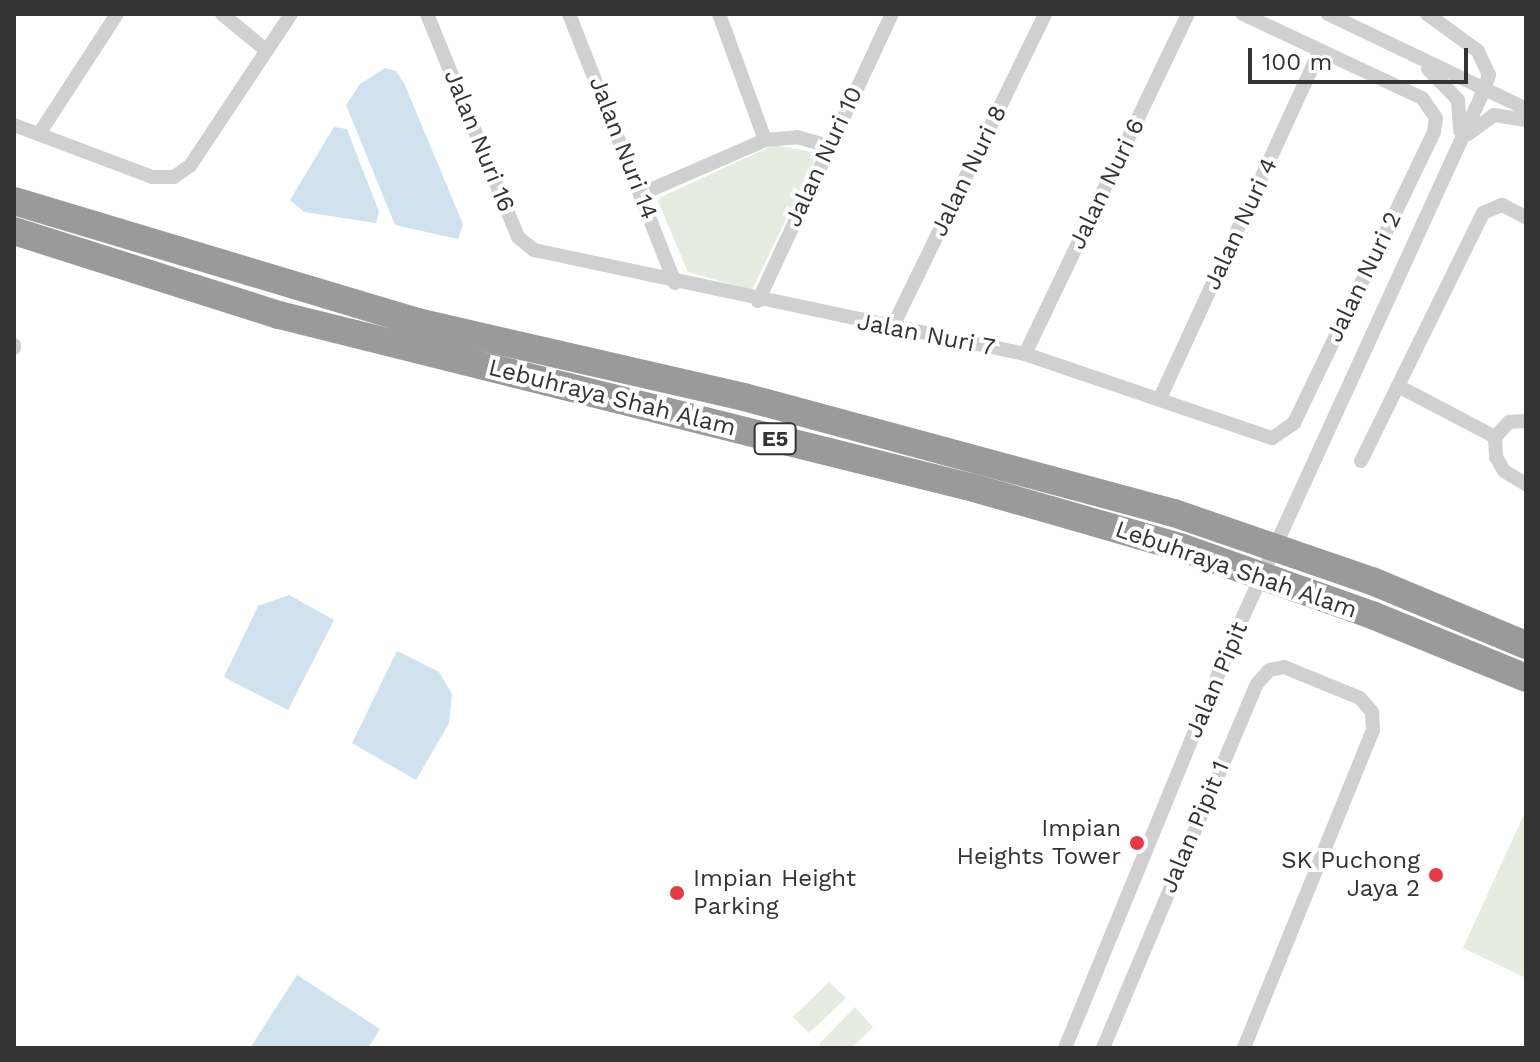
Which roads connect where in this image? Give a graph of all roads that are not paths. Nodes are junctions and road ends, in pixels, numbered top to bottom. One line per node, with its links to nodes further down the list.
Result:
1 (117, 14): 20 (street)
2 (222, 14): 13 (street)
3 (291, 14): 13 (street)
4 (427, 14): 28 (street, Jalan Nuri 16)
5 (569, 14): 24 (street, Jalan Nuri 14)
6 (719, 14): 21 (street)
7 (892, 14): 23 (street, Jalan Nuri 10)
8 (1045, 14): 31 (street, Jalan Nuri 8)
9 (1188, 14): 32 (street, Jalan Nuri 6)
10 (1243, 14): 14 (street)
11 (1328, 14): 15 (street)
12 (1427, 14): 16 (street)
13 (267, 51): 20 (street)
14 (1320, 51): 34 (street, Jalan Nuri 4); 36 (street, Jalan Nuri 2)
15 (1405, 52): 16 (street); 22 (street)
16 (1484, 90): 17 (street); 22 (street, Jalan Pipit)
17 (1526, 109)
18 (1526, 120): 22 (street, Jalan Pipit)
19 (14, 125): 20 (street)
20 (39, 134)
21 (765, 140): 23 (street); 24 (street)
22 (1459, 143): 42 (street, Jalan Pipit)
23 (828, 146): 30 (street, Jalan Nuri 10)
24 (641, 194): 29 (street, Jalan Nuri 14)
25 (14, 201): 40 (highway, Lebuhraya Shah Alam / E5)
26 (1526, 217): 33 (street)
27 (14, 231): 41 (highway, Lebuhraya Shah Alam / E5)
28 (546, 253): 29 (street, Jalan Nuri 7)
29 (675, 283): 30 (street, Jalan Nuri 7)
30 (758, 301): 31 (street, Jalan Nuri 7)
31 (892, 328): 32 (street, Jalan Nuri 7)
32 (1025, 354): 34 (street, Jalan Nuri 7)
33 (1398, 386): 37 (street); 38 (street)
34 (1161, 396): 36 (street, Jalan Nuri 7)
35 (1526, 421): 37 (street)
36 (1294, 423)
37 (1495, 437): 39 (street)
38 (1361, 461)
39 (1526, 484)
40 (1526, 645)
41 (1526, 678)
42 (1065, 1048)
43 (1103, 1048): 44 (street, Jalan Pipit 1)
44 (1244, 1048)

